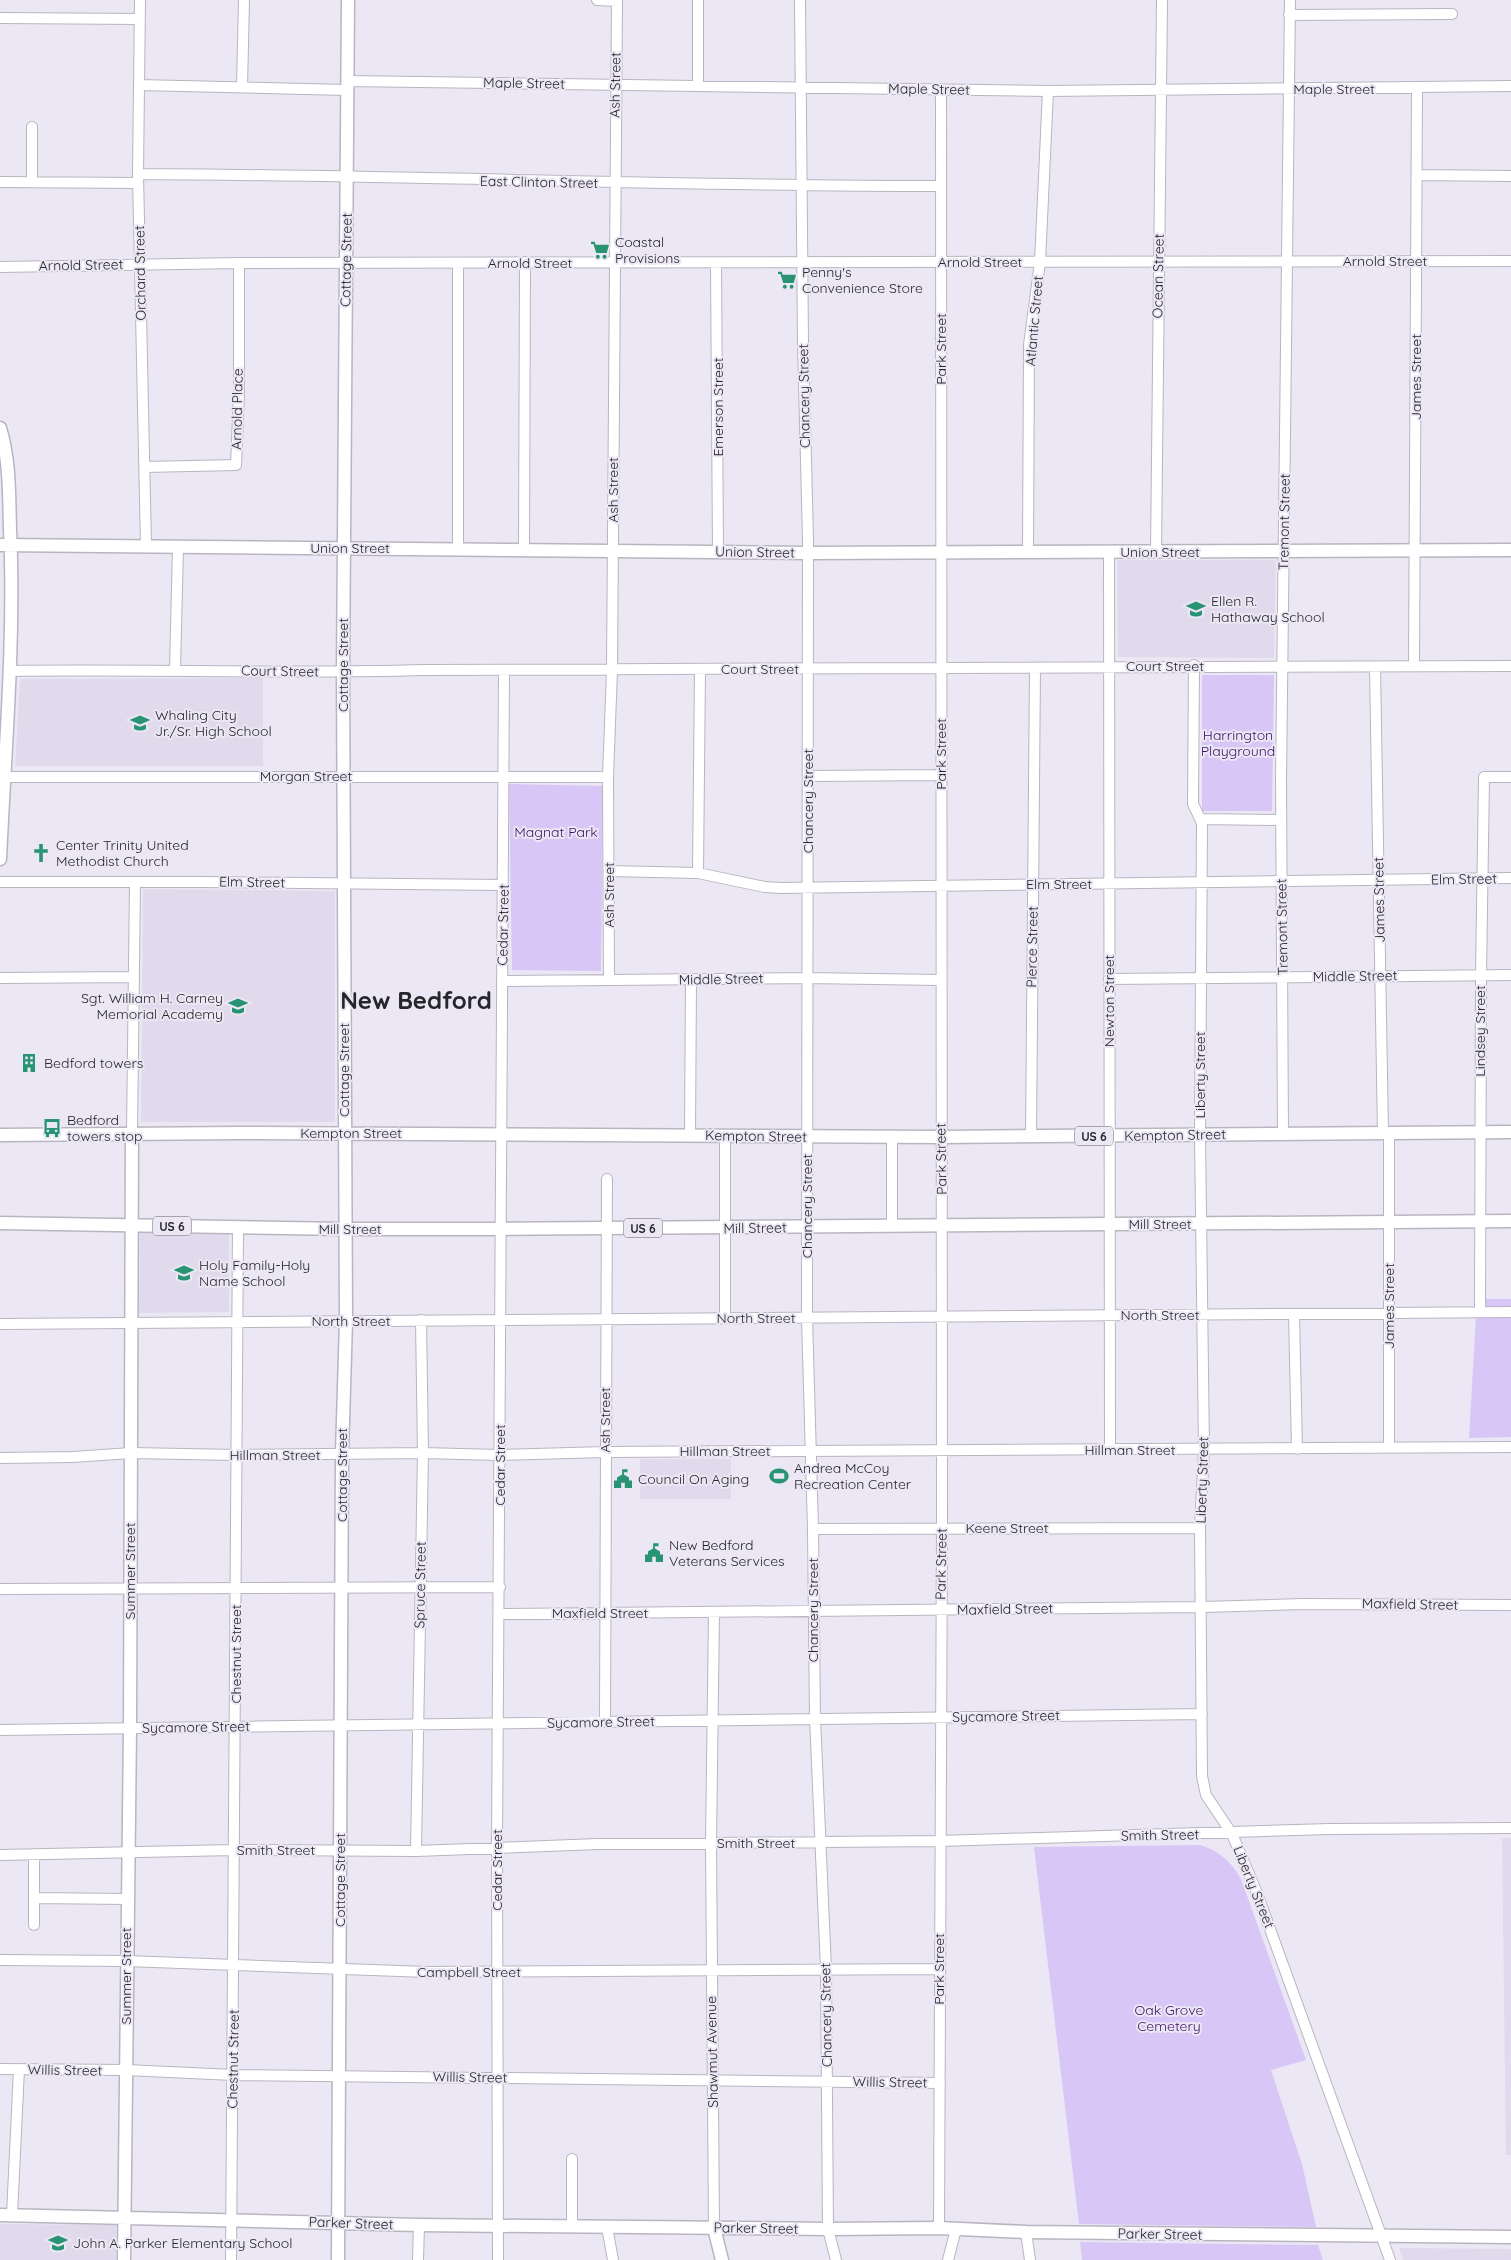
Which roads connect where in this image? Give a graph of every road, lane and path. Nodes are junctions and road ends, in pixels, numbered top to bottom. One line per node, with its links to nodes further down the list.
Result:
1 (140, 0): 13 (street, Orchard Street)
2 (244, 0): 19 (street)
3 (348, 0): 16 (main road, Cottage Street)
4 (596, 0): 5 (street)
5 (616, 0): 15 (street, Ash Street)
6 (698, 0): 17 (street)
7 (800, 0): 20 (street, Chancery Street)
8 (1162, 0): 24 (street, Ocean Street)
9 (1290, 0): 10 (street, Tremont Street)
10 (1289, 14): 11 (street); 22 (street, Tremont Street)
11 (1452, 14)
12 (0, 18): 13 (street)
13 (140, 19): 14 (street, Orchard Street)
14 (139, 85): 19 (street, Maple Street); 30 (street, Orchard Street)
15 (614, 85): 16 (street, Maple Street); 17 (street, Maple Street); 33 (street, Ash Street)
16 (347, 86): 19 (street, Maple Street); 29 (main road, Cottage Street)
17 (698, 86): 20 (street, Maple Street)
18 (1511, 86): 21 (street, Maple Street)
19 (242, 87)
20 (800, 88): 23 (street, Maple Street); 34 (street, Chancery Street)
21 (1417, 88): 22 (street, Maple Street); 27 (street, James Street)
22 (1289, 89): 24 (street, Maple Street); 42 (street, Tremont Street)
23 (941, 90): 25 (street, Maple Street); 35 (street, Park Street)
24 (1160, 90): 25 (street, Maple Street); 41 (street, Ocean Street)
25 (1048, 91): 40 (street, Atlantic Street)
26 (32, 127): 32 (street)
27 (1417, 175): 28 (street); 36 (street, James Street)
28 (1511, 176)
29 (346, 177): 30 (street, East Clinton Street); 33 (street, East Clinton Street); 49 (main road, Cottage Street)
30 (138, 178): 32 (street, East Clinton Street); 48 (street, Orchard Street)
31 (0, 182): 32 (street, East Clinton Street)
32 (32, 182)
33 (614, 184): 34 (street, East Clinton Street); 45 (street, Ash Street)
34 (802, 186): 35 (street, East Clinton Street); 47 (street, Chancery Street)
35 (940, 186): 39 (street, Park Street)
36 (1416, 261): 37 (street, Arnold Street); 42 (street, Arnold Street); 62 (street, James Street)
37 (1511, 261)
38 (524, 262): 44 (street, Arnold Street); 45 (street, Arnold Street); 58 (street)
39 (940, 262): 40 (street, Arnold Street); 47 (street, Arnold Street); 68 (street, Park Street)
40 (1040, 262): 41 (street, Arnold Street); 63 (street, Atlantic Street)
41 (1159, 262): 42 (street, Arnold Street); 65 (street, Ocean Street)
42 (1287, 262): 66 (street, Tremont Street)
43 (238, 263): 48 (street, Arnold Street); 49 (street, Arnold Street); 52 (street, Arnold Place)
44 (458, 263): 49 (street, Arnold Street); 57 (street)
45 (614, 263): 46 (street, Arnold Street); 60 (street, Ash Street)
46 (716, 263): 47 (street, Arnold Street); 61 (street, Emerson Street)
47 (802, 263): 67 (street, Chancery Street)
48 (140, 264): 50 (street, Arnold Street); 52 (street, Orchard Street)
49 (345, 264): 56 (main road, Cottage Street)
50 (0, 267)
51 (1, 432): 53 (main road)
52 (145, 467): 54 (street, Orchard Street)
53 (5, 545): 54 (main road, Union Street); 82 (main road)
54 (146, 546): 55 (main road, Union Street)
55 (178, 548): 56 (main road, Union Street); 77 (street)
56 (344, 548): 57 (main road, Union Street); 83 (main road, Cottage Street)
57 (458, 549): 58 (main road, Union Street)
58 (524, 550): 60 (main road, Union Street)
59 (1511, 550): 62 (main road, Union Street)
60 (612, 551): 61 (main road, Union Street); 80 (street, Ash Street)
61 (718, 551): 67 (main road, Union Street)
62 (1415, 551): 66 (main road, Union Street); 71 (street, James Street)
63 (1028, 552): 64 (main road, Union Street); 68 (main road, Union Street)
64 (1109, 552): 65 (main road, Union Street); 70 (street, Newton Street)
65 (1156, 552): 66 (main road, Union Street)
66 (1284, 552): 74 (street, Tremont Street)
67 (808, 553): 68 (main road, Union Street); 78 (street, Chancery Street)
68 (942, 553): 73 (street, Park Street)
69 (1194, 665): 70 (street, Court Street); 74 (street, Court Street); 92 (street, Liberty Street)
70 (1108, 666): 76 (street, Court Street); 106 (street, Newton Street)
71 (1414, 666): 72 (street, Court Street); 75 (street, Court Street)
72 (1511, 666)
73 (941, 667): 76 (street, Court Street); 78 (street, Court Street); 85 (street, Park Street)
74 (1283, 667): 75 (street, Court Street); 93 (street, Tremont Street)
75 (1375, 667): 99 (street, James Street)
76 (1035, 668): 105 (street, Pierce Street)
77 (175, 669): 82 (street, Court Street); 83 (street, Court Street)
78 (807, 669): 81 (street, Court Street); 87 (street, Chancery Street)
79 (504, 670): 80 (street, Court Street); 83 (street, Court Street); 89 (street, Cedar Street)
80 (612, 670): 81 (street, Court Street); 90 (street, Ash Street)
81 (700, 670): 96 (street)
82 (9, 671): 84 (main road)
83 (342, 672): 86 (main road, Cottage Street)
84 (3, 730): 88 (main road)
85 (941, 775): 87 (street); 108 (street, Park Street)
86 (343, 776): 88 (street, Morgan Street); 89 (street, Morgan Street); 104 (main road, Cottage Street)
87 (808, 776): 109 (street, Chancery Street)
88 (4, 777): 94 (main road)
89 (504, 777): 90 (street, Morgan Street); 107 (street, Cedar Street)
90 (608, 777): 95 (street, Ash Street)
91 (1511, 777): 97 (street, Lindsey Street)
92 (1201, 819): 93 (street); 102 (street, Liberty Street)
93 (1281, 820): 103 (street, Tremont Street)
94 (0, 859)
95 (609, 871): 96 (street, Elm Street); 120 (street, Ash Street)
96 (698, 872): 109 (street, Elm Street)
97 (1483, 878): 98 (street, Elm Street); 99 (street, Elm Street); 110 (street, Lindsey Street)
98 (1511, 878)
99 (1378, 881): 103 (street, Elm Street); 112 (street, James Street)
100 (0, 882): 101 (street, Elm Street)
101 (135, 882): 104 (street, Elm Street); 113 (street, Summer Street)
102 (1202, 882): 103 (street, Elm Street); 106 (street, Elm Street); 117 (street, Liberty Street)
103 (1281, 882): 114 (street, Tremont Street)
104 (343, 883): 107 (street, Elm Street); 125 (main road, Cottage Street)
105 (1033, 884): 106 (street, Elm Street); 108 (street, Elm Street); 138 (street, Pierce Street)
106 (1109, 884): 119 (street, Newton Street)
107 (503, 885): 122 (street, Cedar Street)
108 (941, 885): 109 (street, Elm Street); 121 (street, Park Street)
109 (808, 888): 116 (street, Chancery Street)
110 (1480, 975): 111 (street, Middle Street); 112 (street, Middle Street); 126 (street, Lindsey Street)
111 (1511, 975)
112 (1380, 976): 114 (street, Middle Street); 130 (street, James Street)
113 (134, 977): 115 (street); 124 (street, Summer Street)
114 (1282, 977): 117 (street, Middle Street); 129 (street, Tremont Street)
115 (0, 978)
116 (807, 978): 118 (street, Middle Street); 121 (street, Middle Street); 134 (street, Chancery Street)
117 (1201, 978): 119 (street, Middle Street); 133 (street, Liberty Street)
118 (691, 979): 120 (street, Middle Street); 128 (street)
119 (1109, 979): 135 (street, Newton Street)
120 (609, 980): 122 (street, Middle Street)
121 (941, 980): 137 (street, Park Street)
122 (502, 981): 127 (street, Cedar Street)
123 (1511, 1132): 126 (main road, Kempton Street / US 6)
124 (132, 1133): 125 (main road, Kempton Street / US 6); 131 (main road, Kempton Street / US 6); 146 (main road, Summer Street)
125 (344, 1133): 127 (main road, Kempton Street / US 6); 152 (main road, Cottage Street)
126 (1480, 1133): 130 (main road, Kempton Street / US 6); 140 (street, Lindsey Street)
127 (502, 1134): 128 (main road, Kempton Street / US 6); 153 (street, Cedar Street)
128 (690, 1134): 132 (main road, Kempton Street / US 6)
129 (1283, 1134): 130 (main road, Kempton Street / US 6); 133 (main road, Kempton Street / US 6)
130 (1386, 1134): 142 (street, James Street)
131 (0, 1135)
132 (725, 1135): 134 (main road, Kempton Street / US 6); 151 (street)
133 (1200, 1135): 135 (main road, Kempton Street / US 6); 145 (street, Liberty Street)
134 (806, 1136): 136 (main road, Kempton Street / US 6); 150 (street, Chancery Street)
135 (1110, 1136): 138 (main road, Kempton Street / US 6); 144 (street, Newton Street)
136 (892, 1137): 137 (main road, Kempton Street / US 6); 147 (street)
137 (941, 1137): 138 (main road, Kempton Street / US 6); 148 (street, Park Street)
138 (1031, 1137)
139 (607, 1179): 154 (street, Ash Street)
140 (1480, 1221): 141 (main road, Mill Street / US 6); 142 (main road, Mill Street / US 6); 155 (street, Lindsey Street)
141 (1511, 1221)
142 (1389, 1222): 145 (main road, Mill Street / US 6); 157 (street, James Street)
143 (0, 1223): 146 (main road, Mill Street / US 6)
144 (1109, 1224): 145 (main road, Mill Street / US 6); 148 (main road, Mill Street / US 6); 160 (street, Newton Street)
145 (1200, 1224): 158 (street, Liberty Street)
146 (131, 1225): 149 (main road, Mill Street / US 6); 169 (main road, Summer Street)
147 (892, 1226): 148 (main road, Mill Street / US 6); 150 (main road, Mill Street / US 6)
148 (942, 1226): 161 (street, Park Street)
149 (238, 1227): 152 (main road, Mill Street / US 6); 168 (street, Chestnut Street)
150 (807, 1227): 151 (main road, Mill Street / US 6); 163 (street, Chancery Street)
151 (726, 1228): 154 (main road, Mill Street / US 6); 162 (street)
152 (344, 1229): 153 (main road, Mill Street / US 6); 167 (main road, Cottage Street)
153 (501, 1229): 154 (main road, Mill Street / US 6); 166 (street, Cedar Street)
154 (607, 1229): 164 (street, Ash Street)
155 (1480, 1312): 156 (street, North Street); 157 (street, North Street)
156 (1511, 1312)
157 (1389, 1313): 159 (street, North Street); 172 (street, James Street)
158 (1201, 1314): 159 (street, North Street); 160 (street, North Street); 175 (street, Liberty Street)
159 (1294, 1314): 173 (street)
160 (1109, 1315): 161 (street, North Street); 174 (street, Newton Street)
161 (941, 1316): 163 (street, North Street); 177 (street, Park Street)
162 (725, 1318): 163 (street, North Street); 164 (street, North Street)
163 (807, 1318): 176 (street, Chancery Street)
164 (606, 1319): 166 (street, North Street); 178 (street, Ash Street)
165 (421, 1320): 166 (street, North Street); 167 (street, North Street); 180 (street, Spruce Street)
166 (501, 1320): 183 (street, Cedar Street)
167 (346, 1321): 168 (street, North Street); 181 (main road, Cottage Street)
168 (237, 1322): 169 (street, North Street); 182 (street, Chestnut Street)
169 (130, 1323): 170 (street, North Street); 179 (main road, Summer Street)
170 (0, 1324)
171 (1511, 1447): 172 (street, Hillman Street)
172 (1389, 1448): 173 (street, Hillman Street)
173 (1297, 1449): 175 (street, Hillman Street)
174 (1110, 1450): 175 (street, Hillman Street); 177 (street, Hillman Street)
175 (1204, 1450): 186 (street, Liberty Street)
176 (810, 1451): 177 (street, Hillman Street); 178 (street, Hillman Street); 187 (street, Chancery Street)
177 (941, 1451): 185 (street, Park Street)
178 (605, 1452): 183 (street, Hillman Street); 198 (street, Ash Street)
179 (130, 1453): 182 (street, Hillman Street); 184 (street, Hillman Street); 193 (main road, Summer Street)
180 (423, 1453): 181 (street, Hillman Street); 183 (street, Hillman Street); 189 (street, Spruce Street)
181 (342, 1454): 182 (street, Hillman Street); 188 (main road, Cottage Street)
182 (237, 1455): 191 (street, Chestnut Street)
183 (499, 1455): 190 (street, Cedar Street)
184 (0, 1458)
185 (942, 1528): 186 (street, Keene Street); 187 (street, Keene Street); 197 (street, Park Street)
186 (1200, 1528): 195 (street, Liberty Street)
187 (813, 1529): 196 (street, Chancery Street)
188 (342, 1587): 189 (street); 191 (street); 209 (main road, Cottage Street)
189 (419, 1587): 190 (street); 206 (street, Spruce Street)
190 (500, 1587): 200 (street, Cedar Street)
191 (236, 1588): 193 (street); 208 (street, Chestnut Street)
192 (0, 1589): 193 (street)
193 (130, 1589): 210 (main road, Summer Street)
194 (1511, 1605): 195 (street, Maxfield Street)
195 (1202, 1607): 197 (street, Maxfield Street); 201 (street, Liberty Street)
196 (812, 1610): 197 (street, Maxfield Street); 199 (street, Maxfield Street); 203 (street, Chancery Street)
197 (940, 1610): 202 (street, Park Street)
198 (606, 1612): 199 (street, Maxfield Street); 200 (street, Maxfield Street); 204 (street, Ash Street)
199 (714, 1612): 205 (street)
200 (499, 1614): 207 (street, Cedar Street)
201 (1202, 1714): 202 (street, Sycamore Street); 213 (street, Liberty Street)
202 (940, 1717): 203 (street, Sycamore Street); 214 (street, Park Street)
203 (815, 1718): 205 (street, Sycamore Street); 215 (street, Chancery Street)
204 (605, 1721): 205 (street, Sycamore Street); 207 (street, Sycamore Street)
205 (713, 1721): 216 (street)
206 (418, 1724): 207 (street, Sycamore Street); 209 (street, Sycamore Street); 220 (street, Spruce Street)
207 (499, 1724): 217 (street, Cedar Street)
208 (236, 1725): 209 (street, Sycamore Street); 210 (street, Sycamore Street); 218 (street, Chestnut Street)
209 (341, 1726): 219 (main road, Cottage Street)
210 (130, 1728): 211 (street, Sycamore Street); 221 (main road, Summer Street)
211 (0, 1730)
212 (1511, 1828): 213 (street, Smith Street)
213 (1232, 1834): 214 (street, Smith Street); 258 (street, Liberty Street)
214 (940, 1841): 215 (street, Smith Street); 231 (street, Park Street)
215 (820, 1842): 216 (street, Smith Street); 232 (street, Chancery Street)
216 (711, 1843): 217 (street, Smith Street); 233 (street, Shawmut Avenue)
217 (497, 1848): 220 (street, Smith Street); 234 (street, Cedar Street)
218 (234, 1850): 219 (street, Smith Street); 221 (street, Smith Street); 229 (street, Chestnut Street)
219 (340, 1850): 220 (street, Smith Street); 230 (main road, Cottage Street)
220 (416, 1851)
221 (127, 1853): 222 (street, Smith Street); 225 (main road, Summer Street)
222 (34, 1854): 223 (street, Smith Street); 224 (street)
223 (0, 1855)
224 (34, 1898): 225 (street); 226 (street)
225 (127, 1899): 228 (main road, Summer Street)
226 (34, 1925)
227 (0, 1960): 228 (street, Campbell Street)
228 (126, 1961): 229 (street, Campbell Street); 237 (main road, Summer Street)
229 (234, 1965): 230 (street, Campbell Street); 238 (street, Chestnut Street)
230 (339, 1968): 234 (street, Campbell Street); 239 (main road, Cottage Street)
231 (939, 1969): 232 (street, Campbell Street); 243 (street, Park Street)
232 (826, 1970): 233 (street, Campbell Street); 242 (street, Chancery Street)
233 (711, 1972): 234 (street, Campbell Street); 241 (street, Shawmut Avenue)
234 (497, 1973): 240 (street, Cedar Street)
235 (0, 2069): 236 (street, Willis Street)
236 (19, 2069): 237 (street, Willis Street); 245 (street)
237 (126, 2070): 238 (street, Willis Street); 246 (main road, Summer Street)
238 (232, 2075): 239 (street, Willis Street); 247 (street, Chestnut Street)
239 (338, 2075): 240 (street, Willis Street); 248 (main road, Cottage Street)
240 (498, 2077): 241 (street, Willis Street); 250 (street, Cedar Street)
241 (713, 2081): 242 (street, Willis Street); 253 (street, Shawmut Avenue)
242 (827, 2081): 243 (street, Willis Street); 255 (street, Chancery Street)
243 (940, 2083): 254 (street, Park Street)
244 (572, 2159): 251 (street)
245 (6, 2215): 246 (main road, Parker Street)
246 (124, 2218): 247 (main road, Parker Street); 260 (main road, Summer Street)
247 (230, 2220): 248 (main road, Parker Street); 261 (street, Chestnut Street)
248 (338, 2222): 249 (main road, Parker Street); 262 (main road, Cottage Street)
249 (419, 2225): 250 (main road, Parker Street); 263 (street)
250 (498, 2226): 251 (main road, Parker Street); 264 (street, Cedar Street)
251 (572, 2226): 252 (main road, Parker Street)
252 (607, 2227): 253 (main road, Parker Street); 265 (street)
253 (714, 2228): 255 (main road, Parker Street); 266 (main road, Shawmut Avenue)
254 (939, 2228): 255 (main road, Parker Street); 256 (main road, Parker Street)
255 (828, 2229): 267 (street, Chancery Street)
256 (956, 2229): 257 (main road, Parker Street); 268 (street)
257 (1026, 2232): 258 (main road, Parker Street); 269 (street)
258 (1382, 2236): 259 (main road, Parker Street); 270 (street, Liberty Street)
259 (1511, 2237)
260 (124, 2260)
261 (231, 2260)
262 (338, 2260)
263 (418, 2260)
264 (498, 2260)
265 (612, 2260)
266 (722, 2260)
267 (836, 2260)
268 (948, 2260)
269 (1030, 2260)
270 (1390, 2260)

